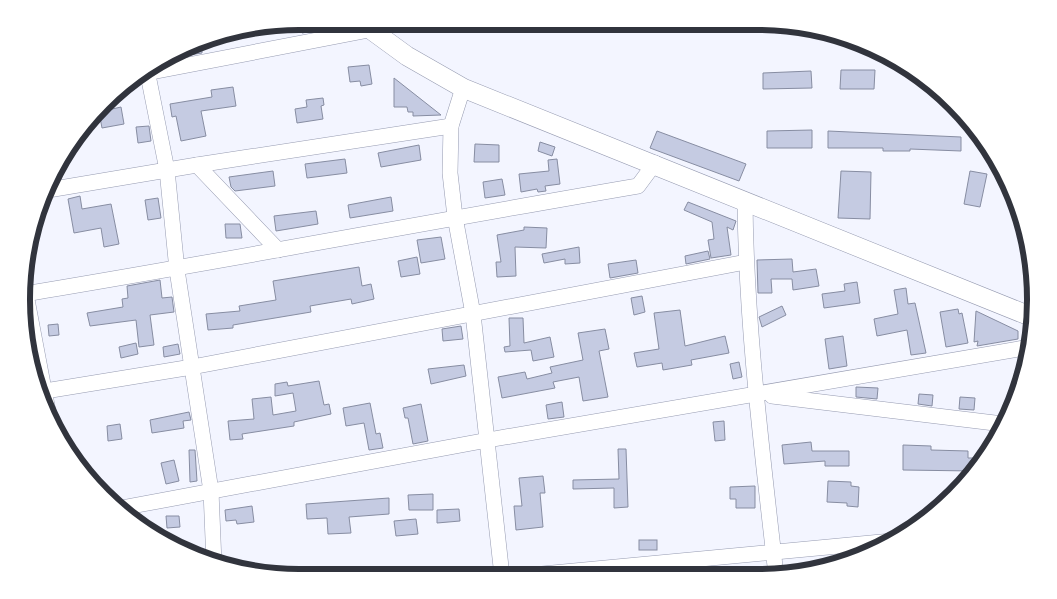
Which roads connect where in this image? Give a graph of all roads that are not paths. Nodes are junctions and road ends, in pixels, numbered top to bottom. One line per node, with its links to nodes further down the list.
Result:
1 (345, 30): 3 (street)
2 (370, 30): 5 (main road)
3 (159, 70)
4 (144, 79): 9 (street)
5 (463, 88): 6 (street); 7 (main road)
6 (451, 126): 8 (street); 12 (street)
7 (655, 163): 11 (main road); 12 (street)
8 (197, 165): 9 (street); 13 (street)
9 (167, 170): 10 (street); 15 (street)
10 (54, 189)
11 (745, 200): 14 (street); 18 (main road)
12 (455, 217): 13 (street); 17 (street)
13 (278, 250): 15 (street)
14 (746, 262): 17 (street); 24 (street)
15 (177, 270): 16 (street); 22 (street)
16 (30, 291)
17 (473, 314): 22 (street); 26 (street)
18 (1026, 315)
19 (32, 332): 21 (street)
20 (1023, 348): 24 (street)
21 (36, 357)
22 (192, 367): 23 (street); 27 (street)
23 (46, 390)
24 (756, 394): 25 (street); 26 (street); 30 (street)
25 (997, 423)
26 (488, 440): 27 (street); 33 (street)
27 (211, 491): 28 (street); 31 (street)
28 (128, 507)
29 (873, 543): 30 (street)
30 (773, 551): 32 (street); 34 (street)
31 (214, 555)
32 (775, 568)
33 (501, 569)
34 (592, 569)

